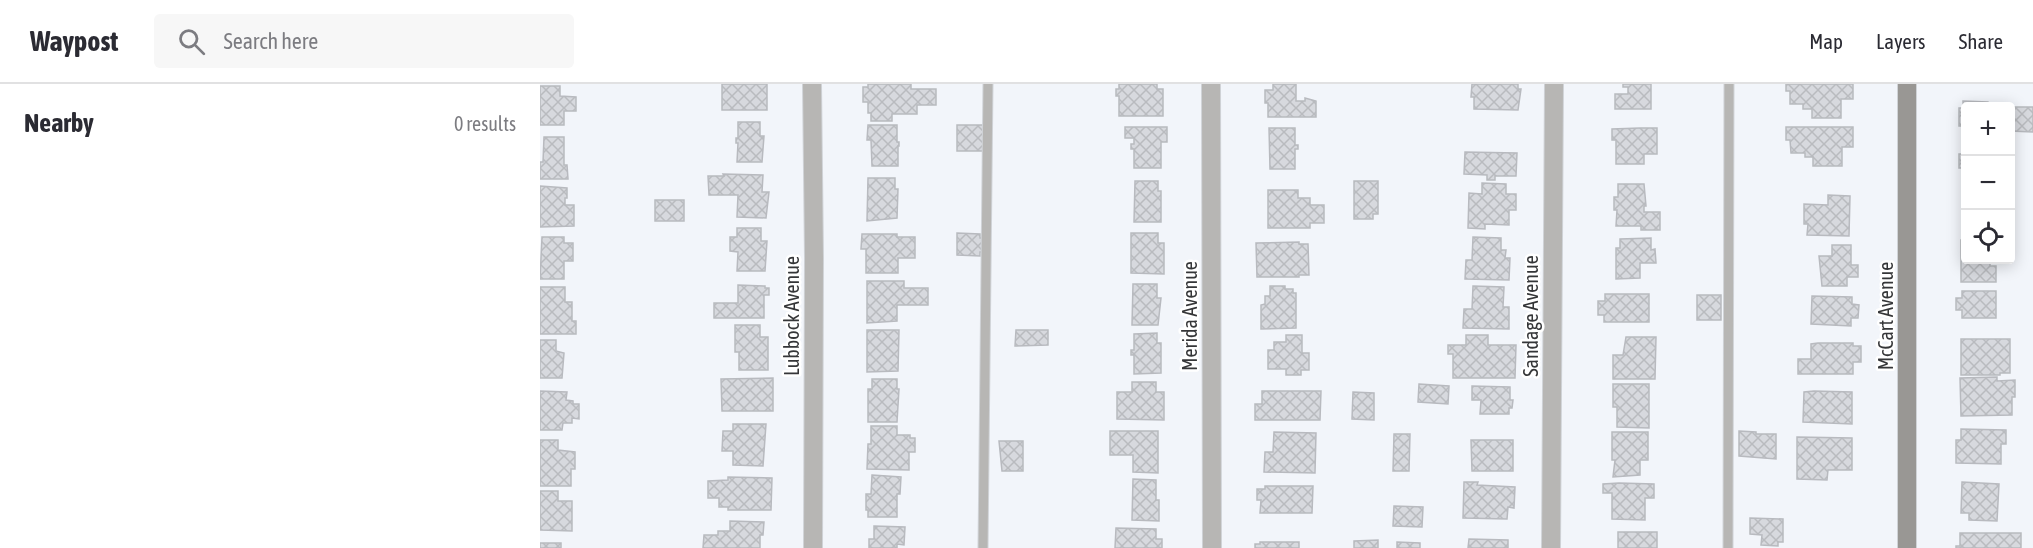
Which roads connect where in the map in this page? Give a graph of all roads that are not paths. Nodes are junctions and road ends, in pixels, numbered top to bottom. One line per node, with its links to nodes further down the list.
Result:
1 (812, 84): 7 (street, Lubbock Avenue)
2 (988, 84): 8 (lane)
3 (1211, 84): 9 (street, Merida Avenue)
4 (1554, 84): 10 (street, Sandage Avenue)
5 (1729, 84): 11 (lane)
6 (1907, 84): 12 (main road, McCart Avenue)
7 (813, 548)
8 (983, 548)
9 (1212, 548)
10 (1551, 548)
11 (1728, 548)
12 (1907, 548)

